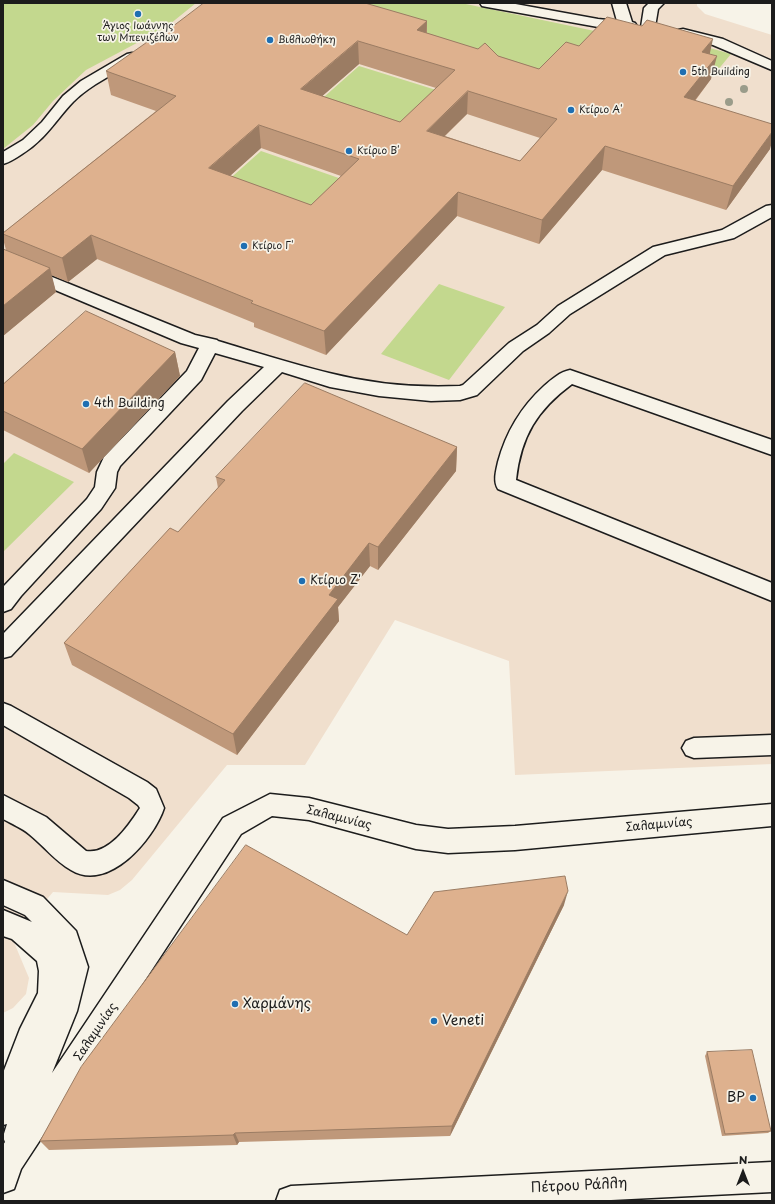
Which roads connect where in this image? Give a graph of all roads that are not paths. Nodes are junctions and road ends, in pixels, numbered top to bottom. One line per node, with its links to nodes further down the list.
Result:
1 (487, 3): 4 (street)
2 (619, 3): 4 (street)
3 (657, 3): 5 (street)
4 (626, 26): 5 (street)
5 (659, 29): 7 (street)
6 (142, 51): 8 (street)
7 (772, 66)
8 (3, 159)
9 (772, 210): 13 (street)
10 (3, 252): 12 (street)
11 (3, 262): 12 (street)
12 (210, 344): 13 (street); 16 (street)
13 (278, 365): 17 (street)
14 (772, 448): 15 (street)
15 (772, 592)
16 (3, 604)
17 (3, 649)
18 (3, 714): 21 (street)
19 (772, 745): 20 (street)
20 (694, 748)
21 (3, 806)
22 (772, 815): 27 (street, Σαλαμινίας)
23 (3, 892): 27 (street)
24 (3, 923): 25 (street)
25 (3, 1112)
26 (3, 1126): 27 (street)
27 (7, 1169)
28 (772, 1177): 29 (street, Πέτρου Ράλλη)
29 (291, 1201)

